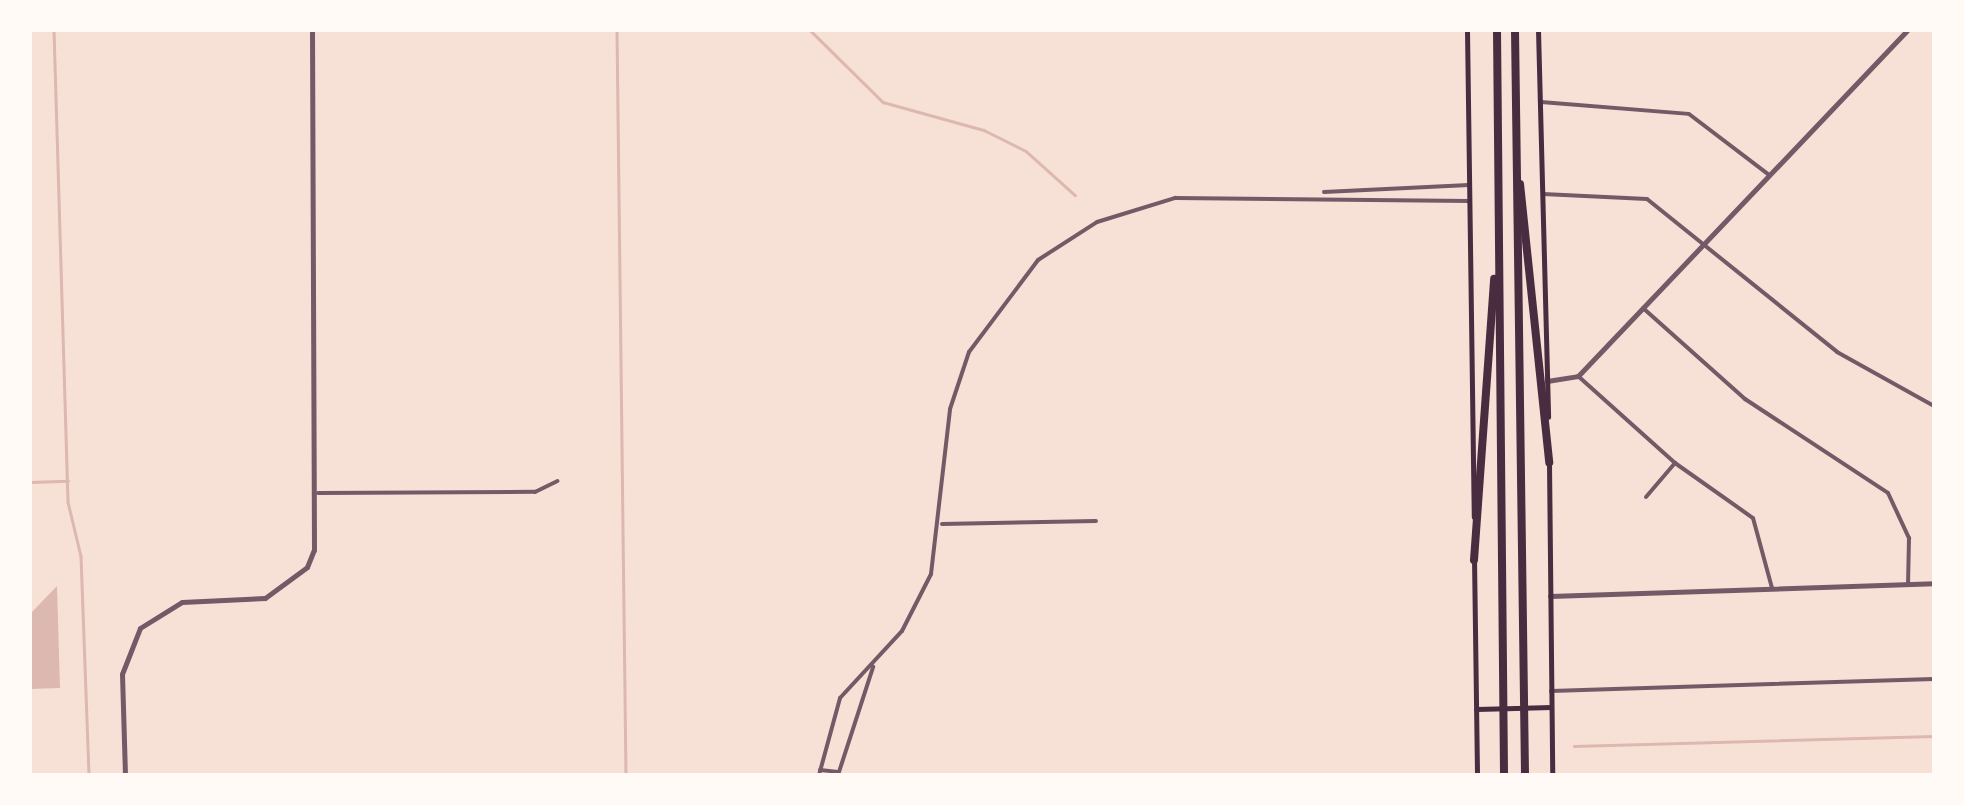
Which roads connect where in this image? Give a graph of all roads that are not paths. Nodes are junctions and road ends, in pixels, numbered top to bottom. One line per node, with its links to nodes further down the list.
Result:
1 (312, 30): 23 (street)
2 (1468, 30): 10 (main road)
3 (1497, 30): 14 (highway)
4 (1516, 30): 9 (highway)
5 (1538, 30): 7 (main road)
6 (1906, 30): 8 (street)
7 (1540, 102): 8 (street); 12 (main road)
8 (1769, 175): 15 (street)
9 (1518, 179): 20 (highway); 42 (highway)
10 (1470, 186): 11 (street); 13 (main road)
11 (1310, 194): 13 (street); 26 (street)
12 (1543, 194): 15 (street); 18 (main road)
13 (1470, 201): 27 (main road)
14 (1498, 230): 27 (highway); 41 (highway)
15 (1706, 241): 16 (street); 19 (street)
16 (1642, 308): 17 (street); 29 (street)
17 (1578, 376): 18 (street); 21 (street)
18 (1547, 381): 20 (main road)
19 (1934, 406)
20 (1548, 462): 31 (main road)
21 (1675, 463): 24 (street); 30 (street)
22 (558, 481): 23 (street)
23 (318, 492): 39 (street)
24 (1646, 497)
25 (1096, 521): 26 (street)
26 (942, 524): 32 (street)
27 (1474, 560): 36 (main road)
28 (1934, 583): 29 (street)
29 (1908, 584): 30 (street)
30 (1772, 588): 31 (street)
31 (1550, 596): 34 (main road)
32 (874, 667): 37 (street); 38 (street)
33 (1934, 679): 34 (street)
34 (1551, 691): 35 (main road)
35 (1551, 706): 36 (main road); 43 (main road)
36 (1476, 710): 40 (main road)
37 (820, 772): 38 (street)
38 (838, 774)
39 (125, 775)
40 (1477, 775)
41 (1504, 775)
42 (1526, 775)
43 (1552, 775)

